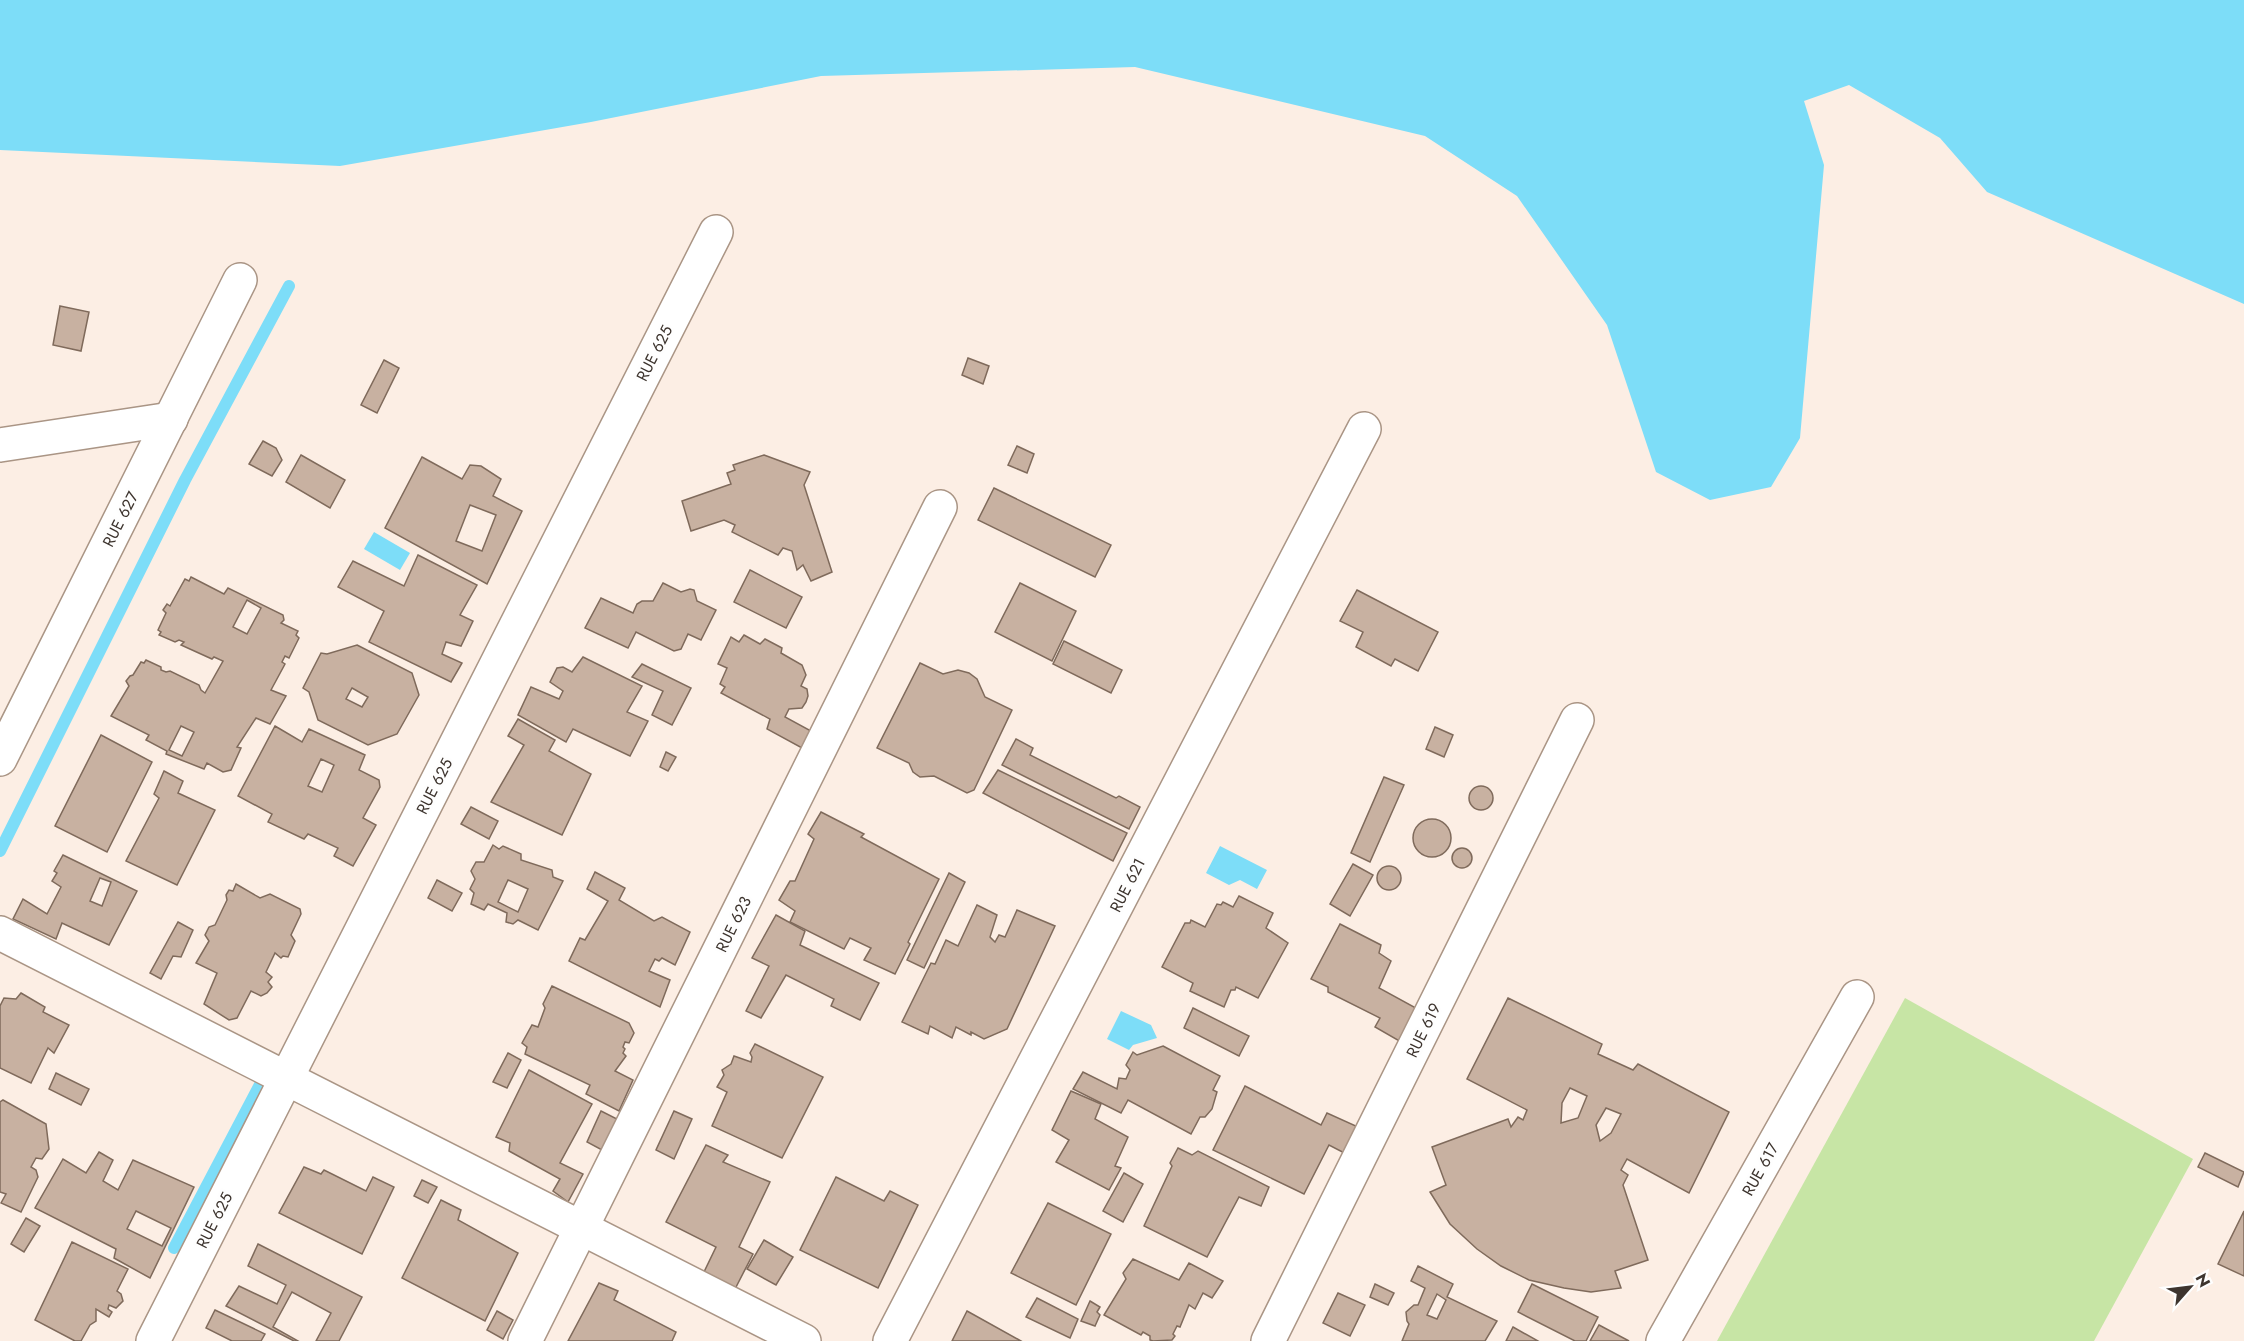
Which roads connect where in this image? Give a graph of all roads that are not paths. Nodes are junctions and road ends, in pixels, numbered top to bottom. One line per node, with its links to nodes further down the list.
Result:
1 (716, 232): 11 (street, RUE 625)
2 (240, 280): 3 (street, RUE 627)
3 (171, 419): 5 (street); 8 (street, RUE 627)
4 (1364, 429): 16 (street, RUE 621)
5 (0, 445)
6 (940, 507): 12 (street, RUE 623)
7 (1577, 720): 17 (street, RUE 619)
8 (0, 759)
9 (0, 933): 11 (street)
10 (1857, 997): 18 (street, RUE 617)
11 (286, 1079): 12 (street); 13 (street, RUE 625)
12 (581, 1228): 14 (street, RUE 623); 15 (street)
13 (153, 1341)
14 (525, 1341)
15 (804, 1341)
16 (890, 1341)
17 (1268, 1341)
18 (1663, 1341)

